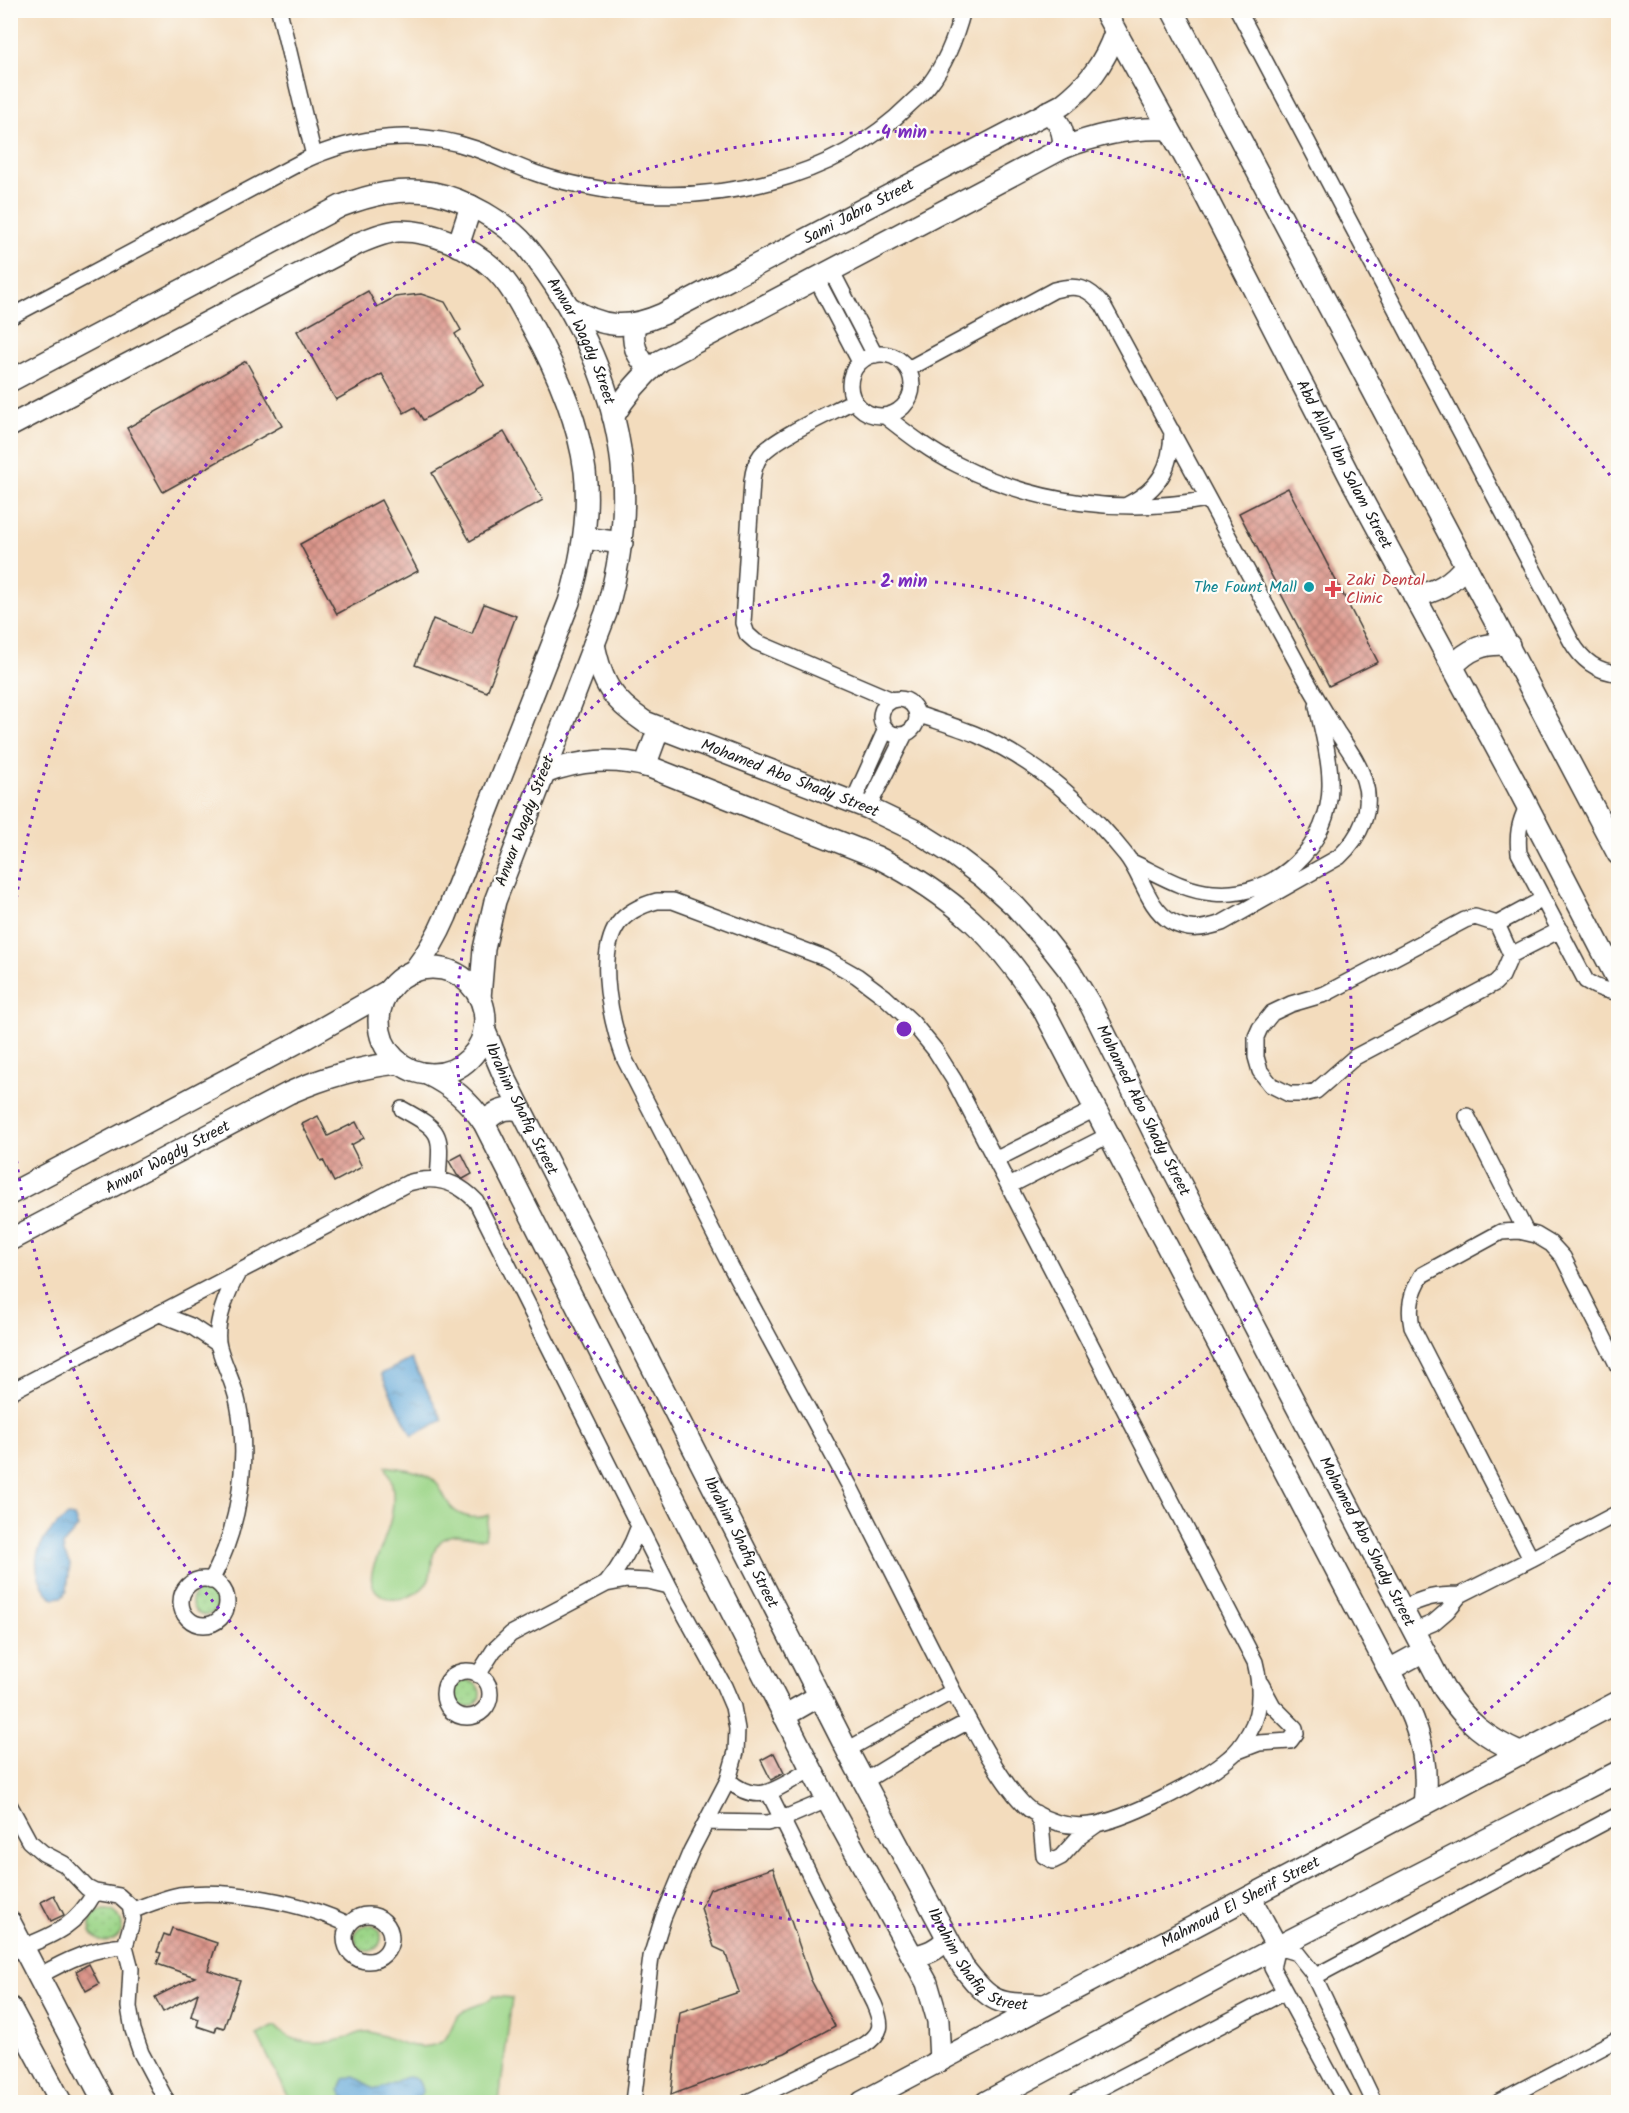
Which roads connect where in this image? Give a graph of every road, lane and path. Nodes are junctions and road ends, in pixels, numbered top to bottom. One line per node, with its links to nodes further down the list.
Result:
1 (279, 10): 10 (street)
2 (963, 10): 10 (street)
3 (1104, 10): 6 (street, Abd Allah Ibn Salam Street)
4 (1172, 10): 31 (street)
5 (1238, 10): 36 (street)
6 (1115, 33): 7 (street, Sami Jabra Street); 8 (street, Abd Allah Ibn Salam Street)
7 (1047, 112): 9 (street); 16 (street, Sami Jabra Street)
8 (1169, 129): 9 (street); 32 (street, Abd Allah Ibn Salam Street)
9 (1063, 148): 13 (street)
10 (314, 156): 15 (street)
11 (471, 206): 12 (street); 14 (street, Anwar Wagdy Street); 21 (street, Anwar Wagdy Street)
12 (459, 246): 25 (street, Anwar Wagdy Street); 29 (street, Anwar Wagdy Street)
13 (824, 274): 17 (street); 18 (street); 20 (street)
14 (569, 307): 16 (street, Sami Jabra Street); 24 (street, Anwar Wagdy Street)
15 (10, 317)
16 (635, 324): 20 (street)
17 (875, 355): 18 (street); 19 (street)
18 (860, 362): 22 (street)
19 (908, 369): 23 (street); 26 (street)
20 (650, 370): 24 (street)
21 (10, 381)
22 (853, 400): 23 (street); 38 (street)
23 (885, 416): 28 (street)
24 (613, 417): 30 (street, Anwar Wagdy Street)
25 (10, 426)
26 (1172, 431): 27 (street); 28 (street)
27 (1208, 499): 28 (street); 37 (street)
28 (1124, 506)
29 (584, 538): 30 (street); 53 (street, Anwar Wagdy Street)
30 (622, 543): 33 (street, Anwar Wagdy Street)
31 (1466, 565): 32 (street); 34 (street)
32 (1414, 596): 35 (street, Abd Allah Ibn Salam Street)
33 (594, 645): 40 (street, Mohamed Abo Shady Street); 44 (street, Anwar Wagdy Street)
34 (1509, 645): 35 (street); 47 (street)
35 (1452, 667): 46 (street, Abd Allah Ibn Salam Street)
36 (1618, 673)
37 (1315, 697): 48 (street); 48 (street)
38 (892, 700): 39 (street); 41 (street)
39 (917, 714): 42 (street); 48 (street)
40 (659, 728): 43 (street); 45 (street, Mohamed Abo Shady Street)
41 (886, 729): 42 (street); 45 (street)
42 (905, 734): 45 (street)
43 (645, 766): 44 (street); 62 (street)
44 (544, 773): 57 (street, Anwar Wagdy Street)
45 (860, 805): 85 (street, Mohamed Abo Shady Street)
46 (1527, 807): 49 (street); 54 (street, Abd Allah Ibn Salam Street)
47 (1618, 854)
48 (1132, 862)
49 (1543, 899): 50 (street); 51 (street)
50 (1497, 924): 52 (street); 52 (street)
51 (1560, 930): 52 (street); 56 (street)
52 (1511, 955)
53 (412, 972): 55 (street); 57 (street)
54 (1618, 981)
55 (388, 991): 59 (street); 70 (street)
56 (1618, 992)
57 (480, 998): 58 (street)
58 (484, 1029): 60 (street); 63 (street, Ibrahim Shafiq Street)
59 (398, 1063): 60 (street); 72 (street, Anwar Wagdy Street)
60 (427, 1074): 65 (street)
61 (402, 1109): 68 (street)
62 (1095, 1109): 66 (street); 67 (street)
63 (521, 1110): 65 (street); 92 (street, Ibrahim Shafiq Street)
64 (1467, 1116): 71 (street)
65 (484, 1123): 94 (street)
66 (1109, 1135): 69 (street); 88 (street)
67 (995, 1160): 69 (street); 91 (street)
68 (438, 1180): 73 (street); 79 (street)
69 (1009, 1186): 90 (street)
70 (10, 1194)
71 (1526, 1233): 76 (street); 80 (street)
72 (10, 1240)
73 (238, 1273): 74 (street); 75 (street)
74 (160, 1314): 75 (street); 77 (street)
75 (218, 1344): 81 (street)
76 (1617, 1358)
77 (10, 1392)
78 (1618, 1513): 80 (street)
79 (639, 1526): 82 (street); 83 (street)
80 (1531, 1559): 84 (street)
81 (211, 1581)
82 (606, 1584): 83 (street); 89 (street)
83 (669, 1586): 101 (street)
84 (1460, 1594): 85 (street); 86 (street)
85 (1402, 1609): 86 (street, Mohamed Abo Shady Street)
86 (1414, 1631): 87 (street, Mohamed Abo Shady Street)
87 (1425, 1651): 88 (street); 98 (street, Mohamed Abo Shady Street)
88 (1389, 1670): 105 (street)
89 (478, 1675)
90 (1260, 1683): 97 (street); 97 (street)
91 (953, 1691): 95 (street); 96 (street)
92 (819, 1696): 94 (street); 96 (street, Ibrahim Shafiq Street)
93 (1618, 1702): 98 (street, Mahmoud El Sherif Street)
94 (784, 1716): 99 (street)
95 (969, 1722): 102 (street); 107 (street)
96 (847, 1750): 102 (street, Ibrahim Shafiq Street)
97 (1235, 1753): 111 (street)
98 (1522, 1754): 105 (street, Mahmoud El Sherif Street)
99 (812, 1769): 103 (street); 104 (street)
100 (1618, 1772): 120 (street)
101 (728, 1780): 103 (street); 110 (street)
102 (863, 1782): 117 (street, Ibrahim Shafiq Street)
103 (769, 1793): 109 (street)
104 (826, 1800): 109 (street); 121 (street)
105 (1425, 1805): 113 (street, Mahmoud El Sherif Street)
106 (10, 1806): 112 (street)
107 (1036, 1813): 111 (street); 111 (street)
108 (1618, 1815): 123 (street)
109 (780, 1820): 110 (street); 134 (street)
110 (708, 1822): 133 (street)
111 (1098, 1824)
112 (95, 1892): 114 (street); 119 (street)
113 (1250, 1897): 120 (street); 125 (street, Mahmoud El Sherif Street)
114 (131, 1911): 116 (street); 118 (street)
115 (10, 1922): 119 (street)
116 (349, 1925)
117 (947, 1939): 121 (street); 125 (street, Ibrahim Shafiq Street)
118 (125, 1946): 122 (street); 132 (street)
119 (23, 1947): 122 (street)
120 (1277, 1947): 123 (street); 124 (street); 136 (street)
121 (913, 1956): 128 (street)
122 (39, 1976): 131 (street)
123 (1314, 1977): 139 (street)
124 (1284, 1992): 137 (street); 138 (street)
125 (1044, 2005): 128 (street, Mahmoud El Sherif Street)
126 (10, 2007): 130 (street)
127 (1618, 2040): 129 (street)
128 (940, 2061): 135 (street, Mahmoud El Sherif Street)
129 (1501, 2102)
130 (61, 2103)
131 (104, 2103)
132 (167, 2103)
133 (633, 2103)
134 (748, 2103)
135 (862, 2103)
136 (986, 2103)
137 (1074, 2103)
138 (1345, 2103)
139 (1374, 2103)

